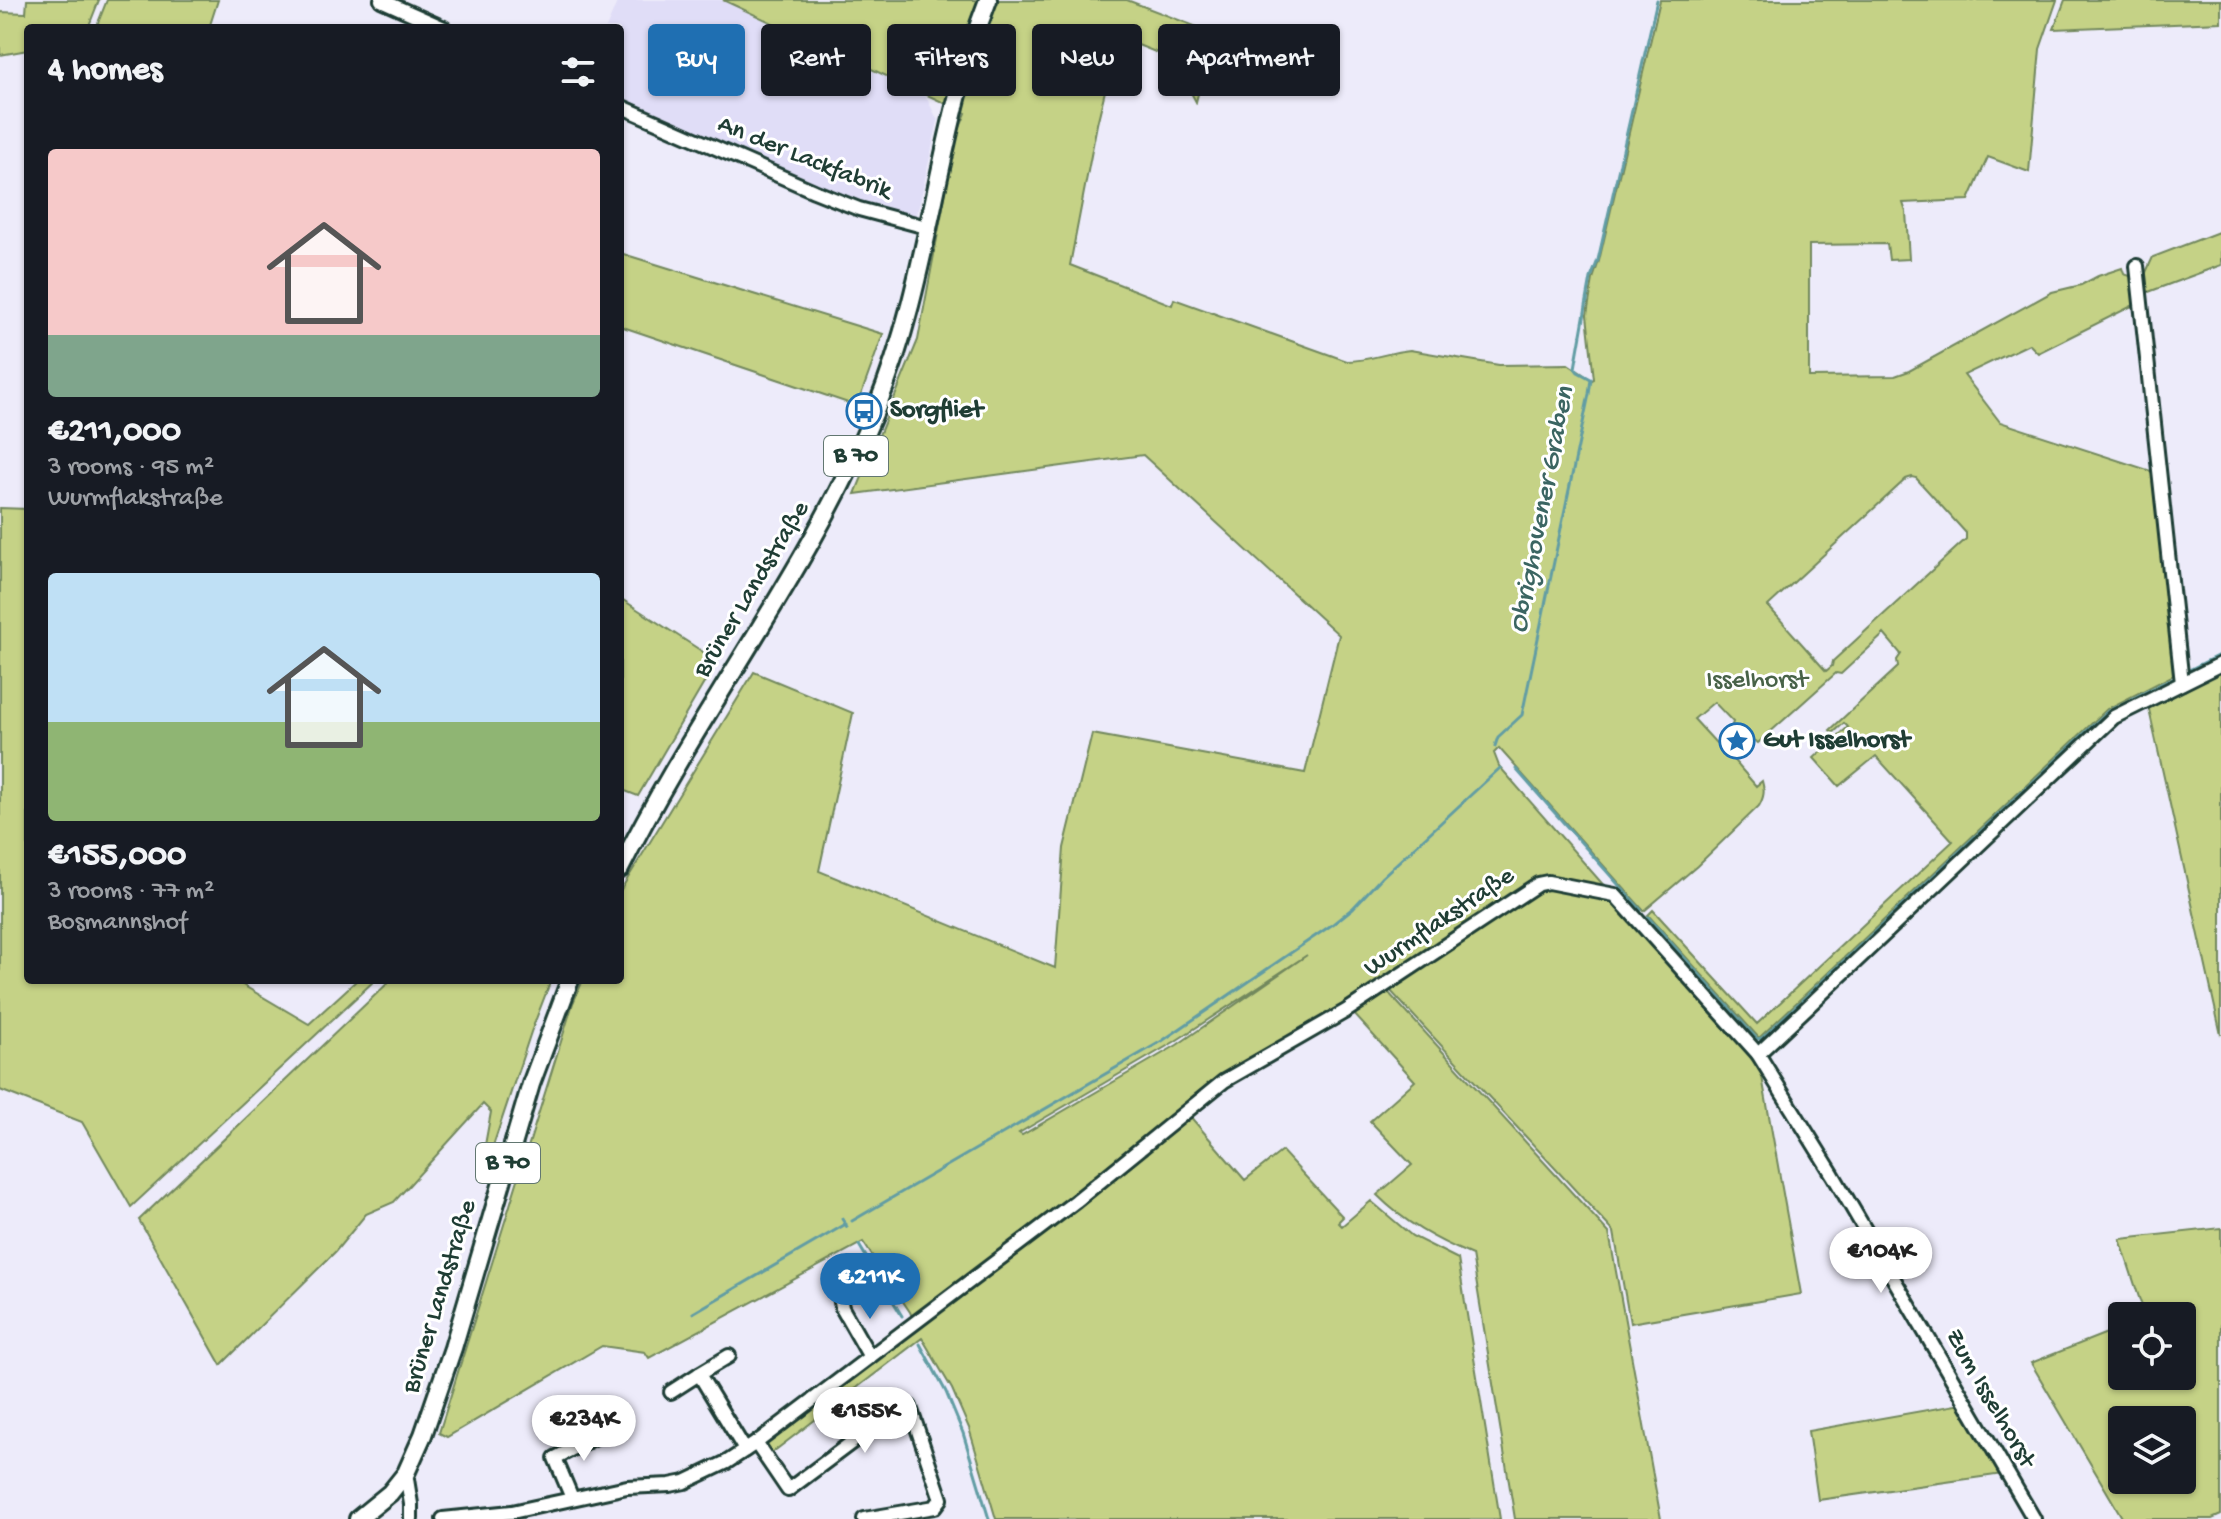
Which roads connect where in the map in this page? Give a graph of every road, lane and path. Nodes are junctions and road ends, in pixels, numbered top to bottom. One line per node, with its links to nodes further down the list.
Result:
1 (381, 0): 3 (street)
2 (988, 0): 5 (main road, Brüner Landstraße / B 70)
3 (435, 24)
4 (624, 108): 5 (street, An der Lackfabrik)
5 (930, 228): 9 (main road, Brüner Landstraße / B 70)
6 (2137, 266): 8 (street)
7 (2221, 664): 8 (street)
8 (2182, 683): 11 (street)
9 (624, 861)
10 (568, 984): 19 (main road, Brüner Landstraße / B 70)
11 (1758, 1054): 14 (street, Wurmflakstraße); 27 (street, Zum Isselhorst)
12 (840, 1296): 14 (street)
13 (729, 1356): 15 (street)
14 (870, 1357): 18 (street, Wurmflakstraße)
15 (699, 1374): 16 (street); 18 (street)
16 (671, 1392)
17 (605, 1432): 21 (street)
18 (751, 1446): 21 (street, Wurmflakstraße); 26 (street)
19 (406, 1473): 20 (main road, Brüner Landstraße / B 70); 23 (street)
20 (390, 1493): 22 (main road, Brüner Landstraße / B 70); 23 (street)
21 (572, 1498): 25 (street, Wurmflakstraße)
22 (358, 1519)
23 (411, 1519): 24 (street)
24 (418, 1519)
25 (443, 1519)
26 (864, 1519)
27 (2034, 1519)

